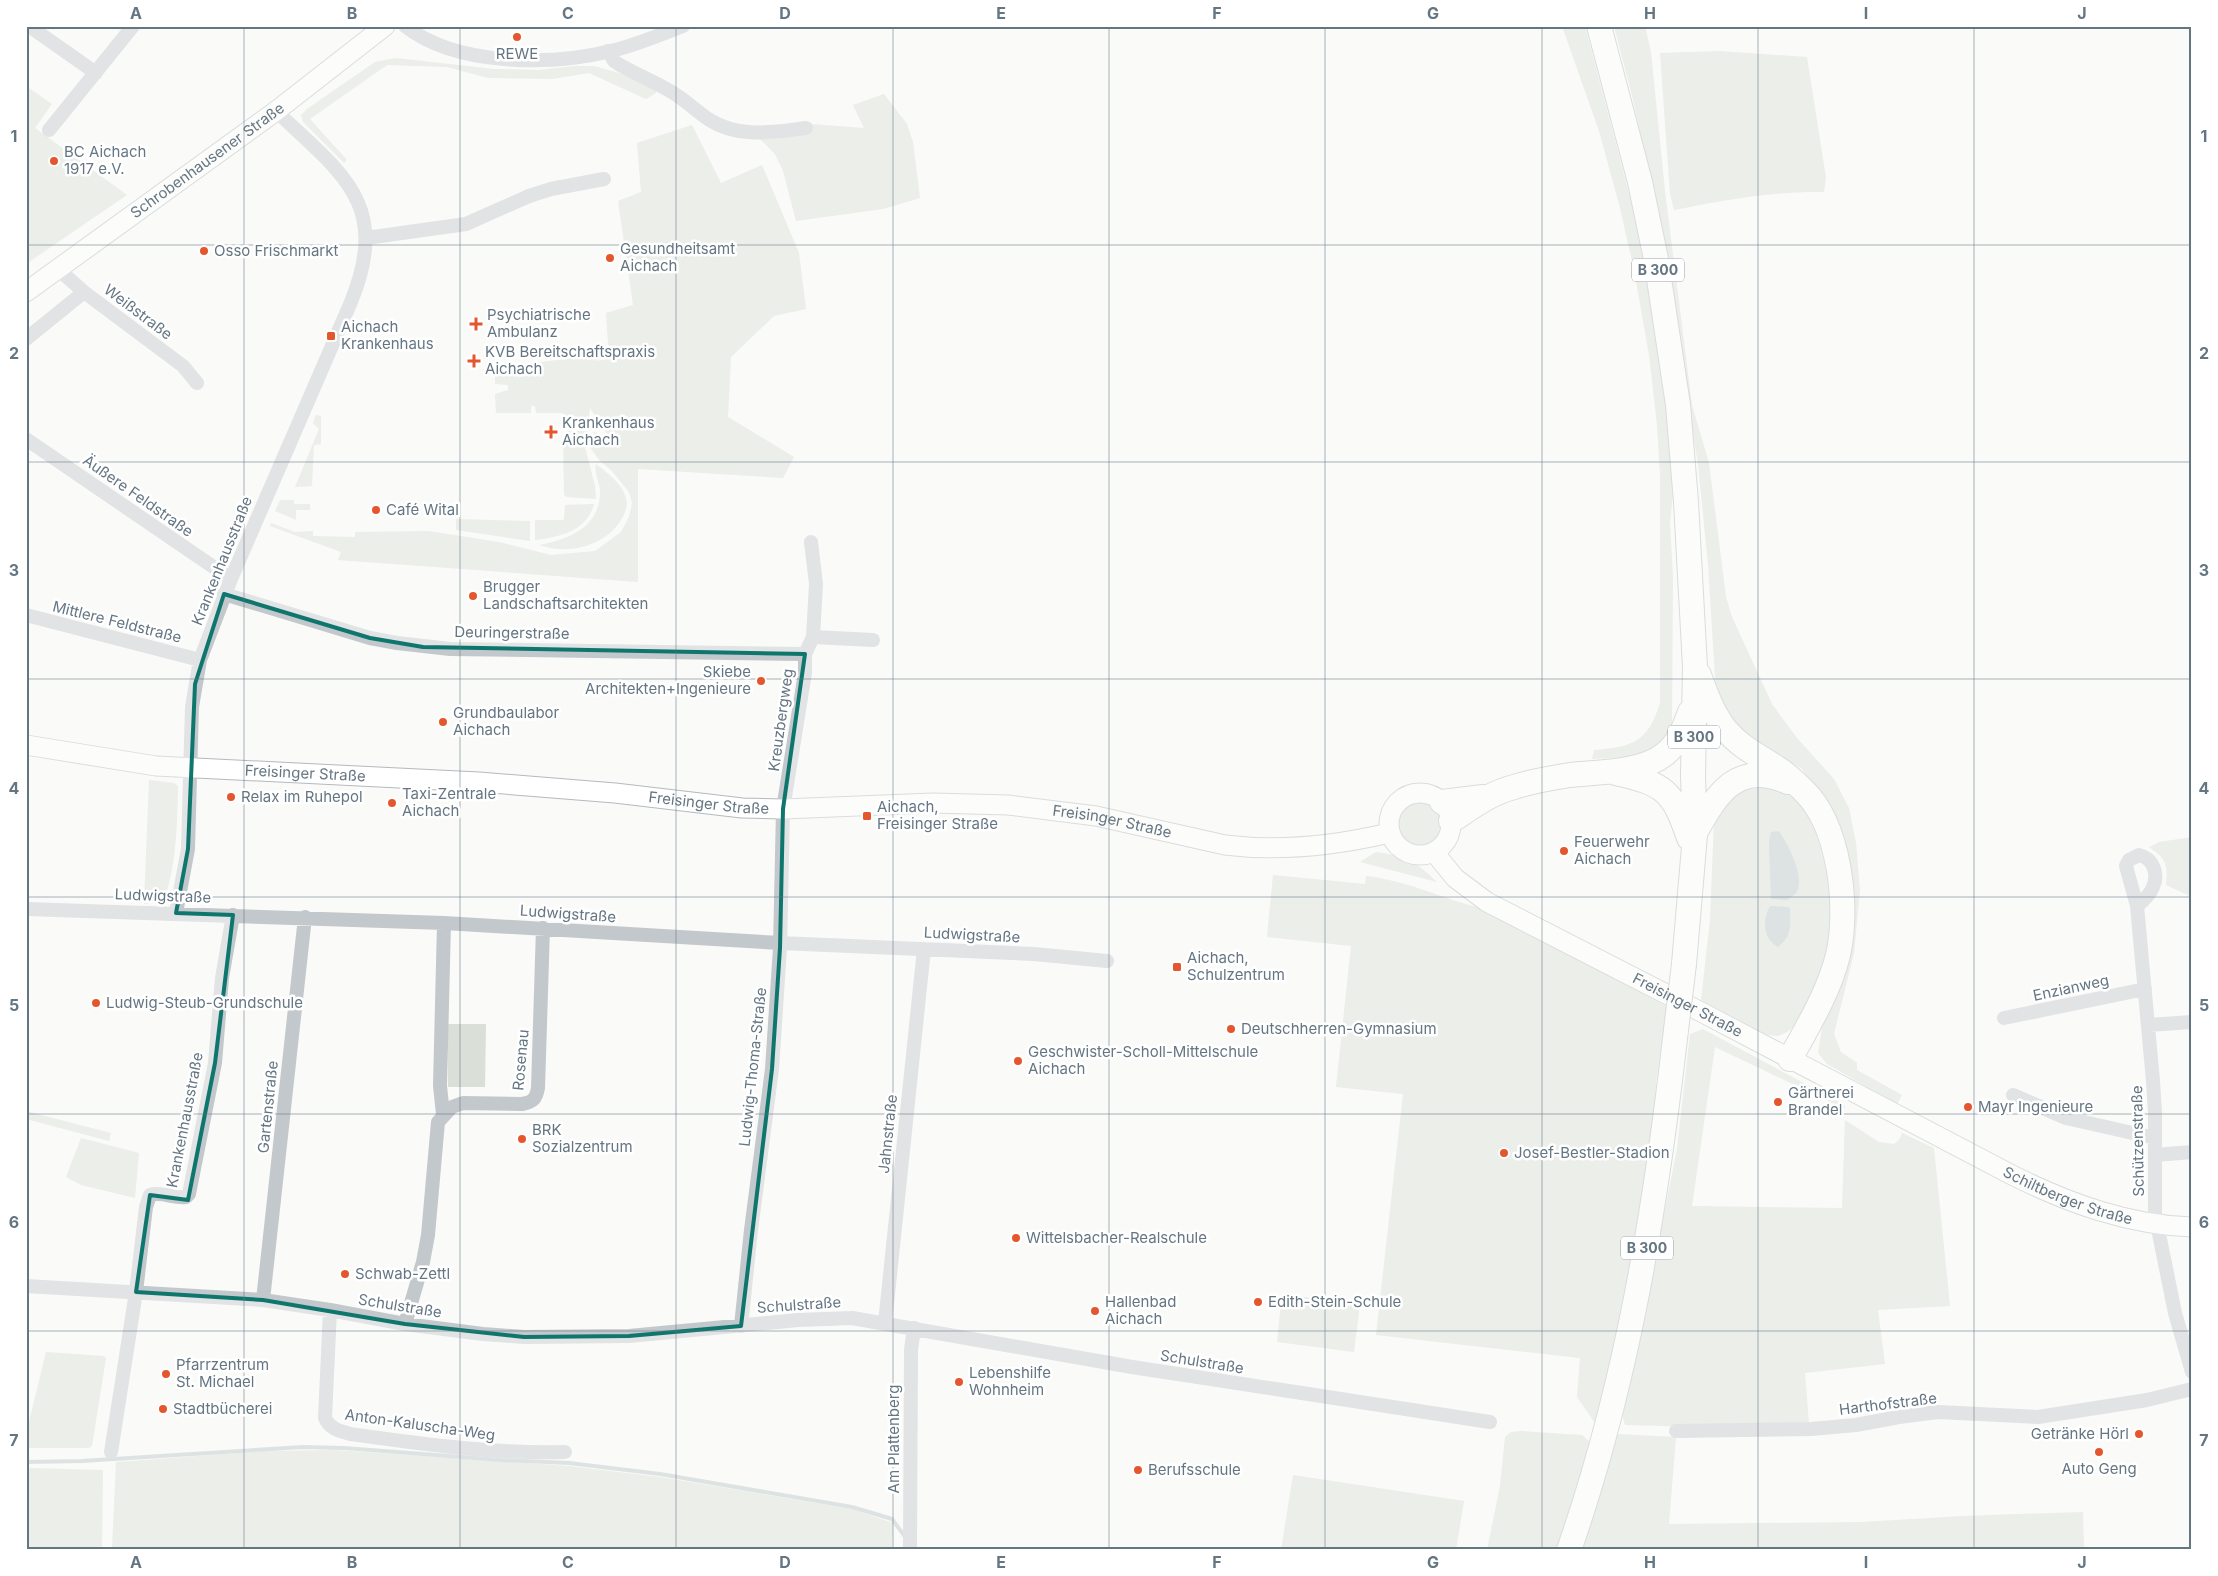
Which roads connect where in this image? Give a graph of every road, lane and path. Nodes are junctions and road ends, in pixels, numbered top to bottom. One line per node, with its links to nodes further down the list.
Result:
1 (29, 26): 8 (street)
2 (133, 26): 8 (street)
3 (405, 26): 7 (street)
4 (683, 26): 7 (street)
5 (1599, 26): 28 (highway, B 300)
6 (381, 28): 9 (main road, Schrobenhausener Straße)
7 (608, 52): 10 (street)
8 (96, 73): 11 (street)
9 (276, 111): 13 (street, Krankenhausstraße); 14 (main road, Schrobenhausener Straße)
10 (806, 128)
11 (49, 130)
12 (604, 180): 13 (street)
13 (366, 238): 21 (street, Krankenhausstraße)
14 (58, 269): 15 (main road, Schrobenhausener Straße); 16 (street, Weißstraße)
15 (26, 292)
16 (84, 292): 17 (street); 18 (street, Weißstraße)
17 (26, 339)
18 (197, 383)
19 (26, 439): 21 (street, Äußere Feldstraße)
20 (811, 542): 24 (street, Kreuzbergweg)
21 (230, 580): 22 (street, Krankenhausstraße)
22 (224, 594): 26 (street, Deuringerstraße); 27 (street, Krankenhausstraße)
23 (26, 615): 27 (street, Mittlere Feldstraße)
24 (813, 637): 25 (street); 26 (street, Kreuzbergweg)
25 (873, 640)
26 (805, 654): 34 (street, Kreuzbergweg)
27 (200, 660): 31 (street, Krankenhausstraße)
28 (1695, 667): 29 (highway, B 300); 33 (highway)
29 (1695, 699): 32 (highway); 37 (highway, B 300)
30 (26, 746): 31 (main road, Freisinger Straße)
31 (190, 768): 34 (main road, Freisinger Straße); 41 (street, Krankenhausstraße)
32 (1608, 772): 35 (highway); 37 (highway)
33 (1802, 788): 37 (highway); 53 (highway)
34 (782, 809): 36 (main road, Freisinger Straße); 46 (street, Ludwig-Thoma-Straße)
35 (1447, 812): 36 (main road); 38 (main road)
36 (1390, 833): 38 (main road)
37 (1694, 845): 77 (highway, B 300, bridge)
38 (1434, 852): 53 (main road, Freisinger Straße)
39 (2137, 906): 49 (street, Schützenstraße)
40 (26, 909): 41 (street, Ludwigstraße)
41 (176, 913): 42 (street, Ludwigstraße)
42 (233, 915): 43 (street, Ludwigstraße); 63 (street, Krankenhausstraße)
43 (305, 917): 44 (street, Ludwigstraße); 64 (street, Gartenstraße)
44 (444, 923): 45 (street, Ludwigstraße); 55 (street)
45 (543, 928): 46 (street, Ludwigstraße); 55 (street, Rosenau)
46 (780, 943): 47 (street, Ludwigstraße); 68 (street, Ludwig-Thoma-Straße)
47 (924, 949): 48 (street, Ludwigstraße); 66 (street, Jahnstraße)
48 (1107, 961)
49 (2145, 989): 50 (street, Enzianweg); 52 (street, Schützenstraße)
50 (2004, 1018)
51 (2192, 1022): 52 (street)
52 (2148, 1025): 56 (street, Schützenstraße)
53 (1790, 1059): 57 (main road, Freisinger Straße)
54 (2014, 1095): 56 (street)
55 (443, 1114): 67 (street)
56 (2155, 1138): 59 (street, Schützenstraße)
57 (1951, 1144): 60 (main road, Schiltberger Straße)
58 (2192, 1152): 59 (street)
59 (2155, 1155): 60 (street, Schützenstraße)
60 (2156, 1224): 61 (main road, Schiltberger Straße); 70 (street, Schützenstraße)
61 (2192, 1227)
62 (26, 1286): 63 (street, Schulstraße)
63 (136, 1292): 64 (street, Schulstraße); 74 (street)
64 (263, 1300): 65 (street, Schulstraße)
65 (330, 1310): 67 (street, Schulstraße); 75 (street, Anton-Kaluscha-Weg)
66 (885, 1323): 68 (street, Schulstraße); 69 (street, Schulstraße)
67 (405, 1324): 68 (street, Schulstraße)
68 (741, 1326)
69 (914, 1328): 72 (street, Schulstraße); 76 (street, Am Plattenberg)
70 (2192, 1372)
71 (2192, 1389): 73 (street, Harthofstraße)
72 (1490, 1422)
73 (1676, 1431)
74 (111, 1452)
75 (564, 1452)
76 (910, 1550)
77 (1569, 1550)

